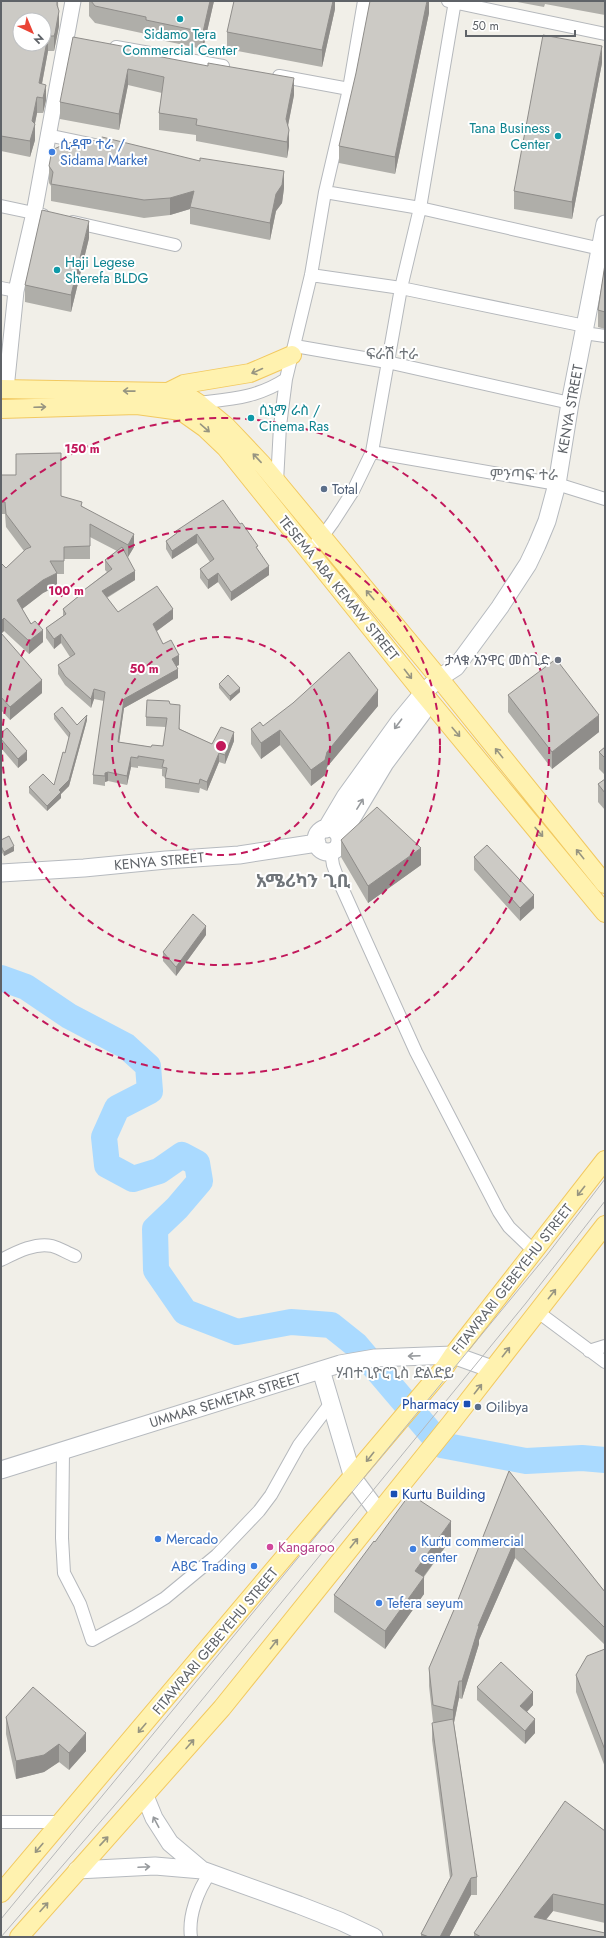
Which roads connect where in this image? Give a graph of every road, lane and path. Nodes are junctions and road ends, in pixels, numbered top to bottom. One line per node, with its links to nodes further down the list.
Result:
1 (73, 1): 9 (street)
2 (364, 1): 8 (street)
3 (452, 1): 4 (street); 13 (street)
4 (605, 34)
5 (106, 45): 6 (street)
6 (232, 68)
7 (271, 75): 8 (street)
8 (349, 89): 11 (street)
9 (47, 135): 10 (street); 14 (street)
10 (108, 147)
11 (325, 192): 13 (street); 18 (street)
12 (1, 206): 14 (street)
13 (420, 208): 17 (street); 20 (street)
14 (34, 213): 16 (street); 21 (street)
15 (605, 224): 17 (main road, KENYA STREET)
16 (175, 245)
17 (603, 250): 22 (main road, KENYA STREET)
18 (311, 275): 20 (street); 24 (street)
19 (1, 288): 21 (street)
20 (401, 288): 22 (street); 25 (street)
21 (16, 291): 27 (street)
22 (584, 330): 23 (street); 30 (main road, KENYA STREET)
23 (605, 336)
24 (294, 351): 25 (street); 26 (street); 28 (main road, one-way to 28)
25 (387, 362): 30 (street); 33 (street)
26 (286, 379): 29 (street); 34 (street)
27 (3, 389): 28 (main road, TESEMA ABA KEMAW STREET, one-way to 27); 31 (street)
28 (168, 392): 29 (main road, TESEMA ABA KEMAW STREET)
29 (198, 403): 32 (main road); 34 (main road, TESEMA ABA KEMAW STREET, one-way to 29)
30 (570, 403): 35 (main road, KENYA STREET)
31 (1, 408): 32 (main road, TESEMA ABA KEMAW STREET, one-way to 32)
32 (181, 411): 38 (main road, TESEMA ABA KEMAW STREET, one-way to 38)
33 (372, 452): 35 (street); 37 (street)
34 (276, 482): 37 (main road, TESEMA ABA KEMAW STREET)
35 (556, 484): 36 (street); 39 (main road, KENYA STREET)
36 (605, 499)
37 (322, 537): 38 (street); 39 (main road, TESEMA ABA KEMAW STREET, one-way to 37)
38 (307, 549): 40 (main road, TESEMA ABA KEMAW STREET, one-way to 40)
39 (442, 682): 40 (main road, KENYA STREET); 44 (main road, TESEMA ABA KEMAW STREET, one-way to 39)
40 (427, 698): 41 (main road, KENYA STREET); 45 (main road, TESEMA ABA KEMAW STREET, one-way to 45)
41 (327, 836): 42 (main road); 43 (main road, KENYA STREET)
42 (331, 852): 48 (street)
43 (1, 873)
44 (605, 884)
45 (605, 912)
46 (605, 1160): 48 (main road, FITAWRARI GEBEYEHU STREET, one-way to 48)
47 (605, 1224): 51 (main road, one-way to 47)
48 (534, 1251): 54 (main road, FITAWRARI GEBEYEHU STREET)
49 (75, 1256): 50 (street)
50 (1, 1260)
51 (538, 1312): 53 (street); 56 (main road, one-way to 51)
52 (605, 1346): 53 (street)
53 (589, 1351): 55 (street)
54 (453, 1355): 56 (main road); 57 (main road, UMMAR SEMETAR STREET, one-way to 57); 61 (main road, FITAWRARI GEBEYEHU STREET, one-way to 61)
55 (605, 1362)
56 (492, 1369): 62 (main road, one-way to 56)
57 (321, 1370): 58 (main road); 59 (main road, UMMAR SEMETAR STREET)
58 (331, 1403): 59 (street); 61 (main road)
59 (63, 1451): 60 (main road, UMMAR SEMETAR STREET)
60 (1, 1470)
61 (353, 1478): 62 (main road); 65 (main road, FITAWRARI GEBEYEHU STREET, one-way to 65)
62 (379, 1513): 63 (main road, one-way to 62)
63 (145, 1796): 66 (main road, one-way to 63); 67 (main road, one-way to 63)
64 (1, 1822): 65 (street)
65 (62, 1822): 68 (main road, FITAWRARI GEBEYEHU STREET, one-way to 68)
66 (77, 1870): 67 (main road, one-way to 67); 69 (main road, one-way to 66)
67 (206, 1872): 70 (street); 71 (main road)
68 (3, 1886)
69 (19, 1937)
70 (191, 1937)
71 (374, 1937)

